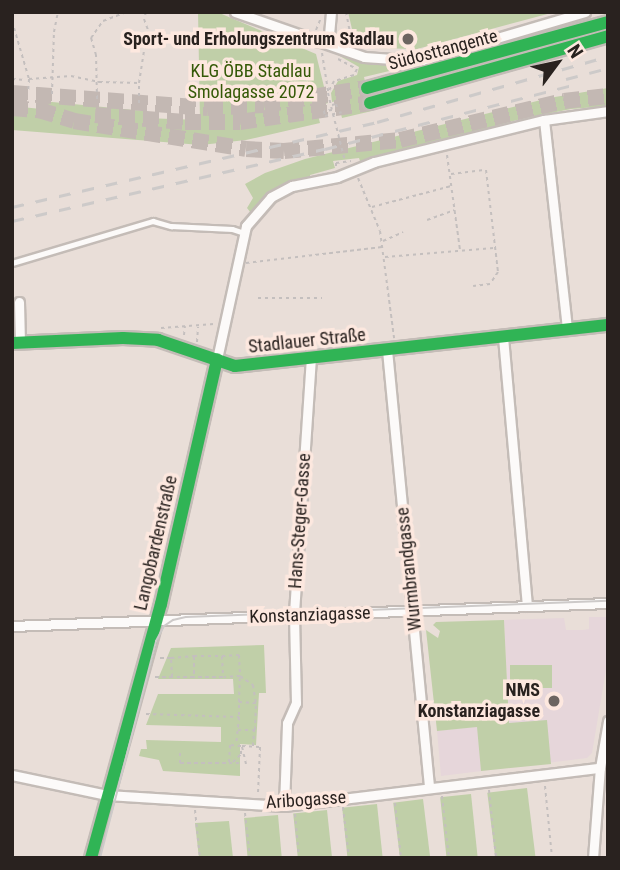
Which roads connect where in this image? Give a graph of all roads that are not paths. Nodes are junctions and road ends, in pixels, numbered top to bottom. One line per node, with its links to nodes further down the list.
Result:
1 (235, 12): 6 (street)
2 (331, 12): 6 (street)
3 (585, 12): 6 (street)
4 (608, 22): 7 (main road, Südosttangente)
5 (608, 36): 8 (main road, Südosttangente)
6 (319, 42)
7 (367, 88)
8 (370, 103)
9 (608, 111): 10 (street)
10 (544, 120): 11 (street); 15 (street)
11 (244, 234): 12 (lane); 19 (street, Langobardenstraße)
12 (12, 263)
13 (19, 302): 17 (street)
14 (608, 325): 15 (main road, Stadlauer Straße)
15 (567, 330): 16 (main road, Stadlauer Straße)
16 (503, 337): 18 (main road, Stadlauer Straße); 22 (street)
17 (16, 343): 19 (main road, Stadlauer Straße)
18 (391, 347): 20 (main road, Stadlauer Straße); 23 (street, Wurmbrandgasse)
19 (217, 359): 20 (main road, Stadlauer Straße); 25 (main road, Langobardenstraße)
20 (311, 360): 24 (street, Hans-Steger-Gasse)
21 (608, 603): 22 (street, Konstanziagasse)
22 (527, 606): 23 (street, Konstanziagasse)
23 (414, 611): 24 (street, Konstanziagasse); 30 (street, Wurmbrandgasse)
24 (294, 615): 25 (street, Konstanziagasse); 32 (street, Hans-Steger-Gasse)
25 (155, 622): 26 (street, Konstanziagasse); 31 (main road, Langobardenstraße)
26 (12, 626)
27 (608, 721): 28 (street)
28 (600, 768): 30 (street, Aribogasse); 34 (street)
29 (12, 775): 31 (street, Aribogasse)
30 (429, 787): 32 (street, Aribogasse)
31 (107, 795): 32 (street, Aribogasse); 33 (main road, Langobardenstraße)
32 (284, 806)
33 (91, 858)
34 (593, 858)

